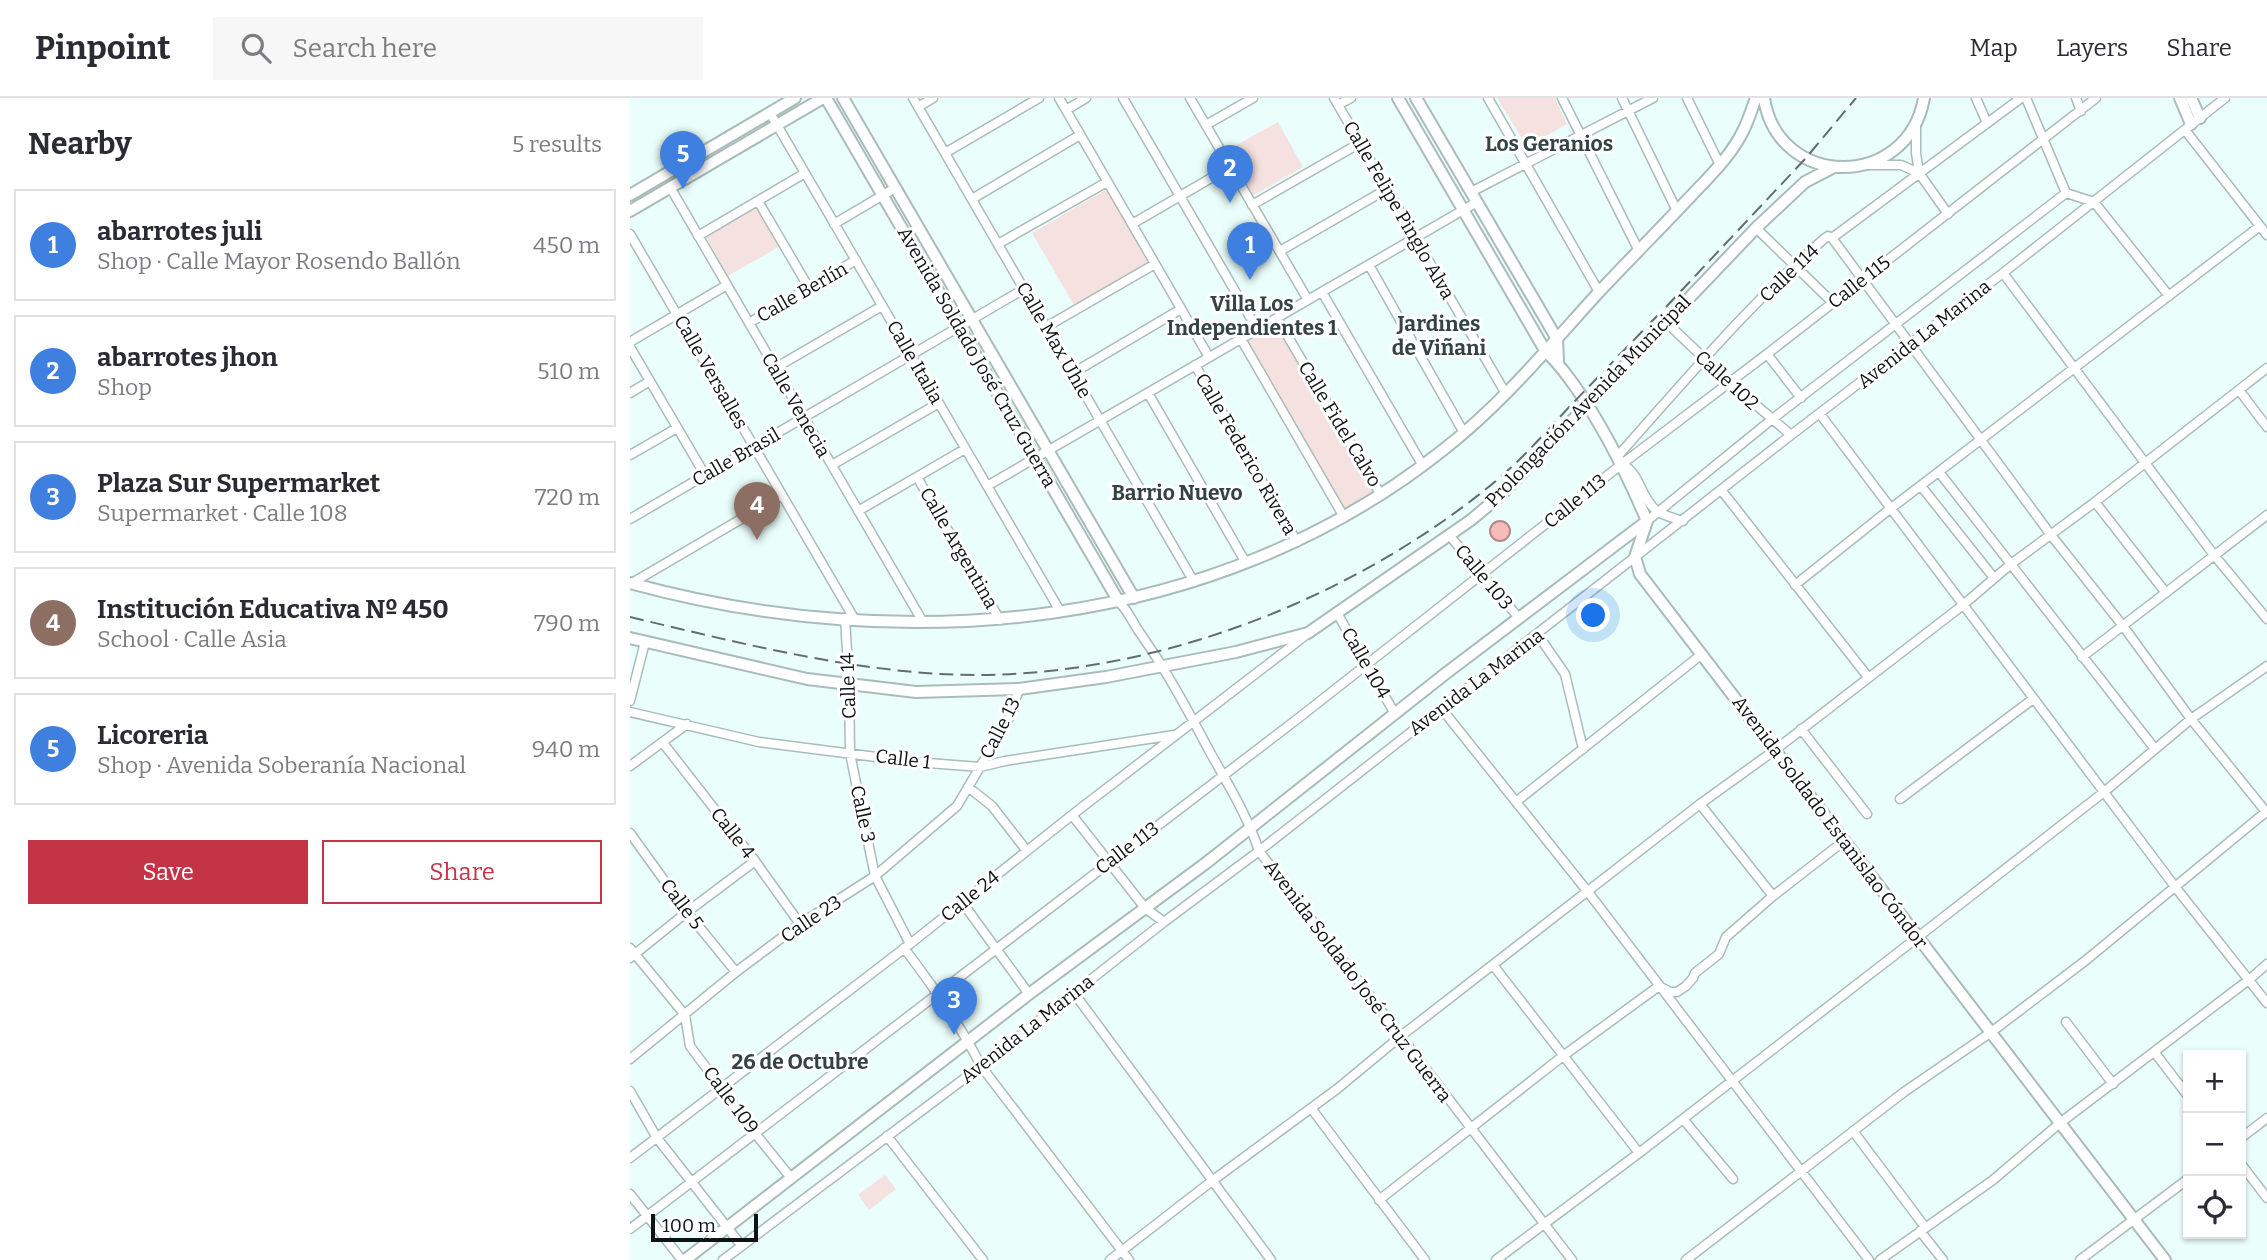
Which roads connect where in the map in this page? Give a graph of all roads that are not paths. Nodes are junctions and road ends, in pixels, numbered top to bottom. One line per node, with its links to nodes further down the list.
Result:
1 (795, 98): 35 (street)
2 (825, 98): 39 (street); 59 (street, Avenida Soldado José Cruz Guerra)
3 (843, 98): 55 (street, Avenida Soldado José Cruz Guerra)
4 (913, 98): 31 (street, Calle Max Uhle)
5 (933, 98): 31 (street)
6 (1039, 98): 45 (street)
7 (1059, 98): 32 (street)
8 (1086, 98): 32 (street)
9 (1123, 98): 60 (street)
10 (1190, 98): 40 (street)
11 (1253, 98): 40 (street)
12 (1351, 98): 30 (street)
13 (1398, 98): 66 (street)
14 (1416, 98): 61 (street)
15 (1488, 98): 46 (street)
16 (1562, 98): 42 (street)
17 (1622, 98): 33 (street)
18 (1653, 98): 33 (street)
19 (1687, 98): 47 (street)
20 (1756, 98): 47 (street)
21 (1764, 98): 50 (street, Prolongación Avenida Municipal)
22 (1924, 98): 37 (street, Prolongación Avenida Municipal)
23 (1976, 98): 36 (street)
24 (2023, 98): 36 (street, Calle 114); 43 (street)
25 (2076, 98): 34 (street)
26 (2096, 98): 34 (street, Calle 115)
27 (2180, 98): 38 (street)
28 (2191, 98): 38 (street)
29 (2225, 98): 38 (street, Avenida La Marina)
30 (1336, 102): 44 (street, Calle Felipe Pinglo Alva)
31 (918, 107): 45 (street, Calle Max Uhle)
32 (1066, 110): 41 (street)
33 (1628, 110): 42 (street); 68 (street)
34 (2081, 111): 43 (street, Calle 115)
35 (770, 113): 39 (street, Calle Italia); 58 (street)
36 (1987, 123): 52 (street, Calle 114)
37 (1916, 124): 48 (street, Prolongación Avenida Municipal); 52 (street)
38 (2192, 124): 64 (street, Avenida La Marina); 72 (street)
39 (777, 125): 51 (street, Calle Italia); 54 (street)
40 (1206, 125): 49 (street)
41 (1080, 135): 53 (street); 62 (street)
42 (1581, 135): 46 (street); 81 (street)
43 (2044, 139): 57 (street); 69 (street, Calle 115)
44 (1360, 143): 56 (street, Calle Felipe Pinglo Alva); 65 (street)
45 (945, 153): 62 (street, Calle Max Uhle)
46 (1526, 164): 61 (street); 92 (street)
47 (1720, 165): 68 (street)
48 (1867, 165): 50 (street, Prolongación Avenida Municipal); 52 (street)
49 (1230, 167): 60 (street); 65 (street)
50 (1834, 167): 73 (street, Prolongación Avenida Municipal)
51 (805, 173): 63 (street); 70 (street, Calle Italia)
52 (1919, 173): 69 (street); 78 (street, Calle 114)
53 (1107, 182): 71 (street); 79 (street)
54 (670, 187): 67 (street); 76 (street, Calle Venecia)
55 (895, 188): 59 (street); 100 (street, Avenida Soldado José Cruz Guerra)
56 (1387, 189): 77 (street, Calle Felipe Pinglo Alva); 80 (street)
57 (2066, 193): 64 (street); 103 (street, Avenida La Marina)
58 (630, 195)
59 (883, 195): 70 (street); 104 (street, Avenida Soldado José Cruz Guerra)
60 (1180, 196): 71 (street); 106 (street)
61 (1474, 197): 66 (street); 108 (street)
62 (972, 199): 79 (street, Calle Max Uhle)
63 (758, 201): 76 (street); 89 (street)
64 (2094, 202): 86 (street, Avenida La Marina); 93 (street)
65 (1252, 205): 80 (street)
66 (1463, 210): 77 (street); 111 (street)
67 (630, 211)
68 (1677, 211): 81 (street)
69 (1948, 214): 87 (street, Calle 115)
70 (834, 224): 82 (street, Calle Italia)
71 (1132, 224): 83 (street)
72 (2260, 226): 75 (street); 93 (street)
73 (1756, 228): 85 (street); 101 (street, Prolongación Avenida Municipal)
74 (630, 234): 98 (street, Calle Versalles)
75 (2267, 235)
76 (698, 236): 88 (street, Calle Venecia)
77 (1415, 238): 84 (street); 127 (street, Calle Felipe Pinglo Alva)
78 (1832, 238): 85 (street, Calle 114); 87 (street)
79 (998, 244): 90 (street, Calle Max Uhle)
80 (1280, 251): 94 (street)
81 (1639, 251): 92 (street)
82 (856, 260): 89 (street, Calle Berlín); 96 (street, Calle Italia)
83 (1155, 264): 97 (street); 105 (street)
84 (1369, 265): 91 (street); 137 (street)
85 (1794, 265): 95 (street); 115 (street, Calle 114)
86 (2003, 273): 110 (street, Avenida La Marina); 119 (street)
87 (1861, 280): 95 (street, Calle 115); 103 (street)
88 (727, 285): 98 (street); 102 (street, Calle Venecia)
89 (809, 288): 102 (street, Calle Berlín)
90 (1024, 289): 100 (street, Calle Brasil); 105 (street, Calle Max Uhle)
91 (1322, 292): 94 (street); 148 (street)
92 (1600, 292): 108 (street)
93 (2169, 296): 119 (street)
94 (1308, 300): 99 (street)
95 (1832, 302): 112 (street, Calle 115)
96 (882, 306): 113 (street, Calle Italia); 118 (street)
97 (1181, 309): 114 (street); 121 (street)
98 (677, 315): 109 (street); 140 (street, Calle Versalles)
99 (1277, 318): 106 (street); 156 (street, Calle Fidel Calvo)
100 (972, 320): 104 (street, Calle Brasil); 142 (street, Avenida Soldado José Cruz Guerra)
101 (1666, 322): 115 (street, Calle 102); 130 (street, Prolongación Avenida Municipal)
102 (749, 323): 118 (street, Calle Venecia)
103 (1895, 326): 110 (street); 128 (street, Avenida La Marina)
104 (959, 327): 113 (street, Calle Brasil); 144 (street, Avenida Soldado José Cruz Guerra)
105 (1046, 327): 121 (street, Calle Max Uhle)
106 (1257, 329): 107 (street)
107 (1241, 339): 114 (street); 162 (street)
108 (1557, 340): 111 (street); 116 (street)
109 (630, 344): 122 (street)
110 (1909, 345): 131 (street, Avenida La Marina); 139 (street)
111 (1546, 352): 116 (street); 127 (street)
112 (1767, 354): 123 (street, Calle 115); 128 (street)
113 (911, 355): 129 (street, Calle Italia); 132 (street, Calle Brasil)
114 (1209, 357): 117 (street)
115 (1704, 359): 123 (street, Calle 102); 145 (street, Calle 114)
116 (1558, 361): 130 (street)
117 (1195, 365): 126 (street); 168 (street, Calle Federico Rivera)
118 (775, 368): 132 (street, Calle Venecia)
119 (2074, 368): 139 (street); 146 (street)
120 (2267, 368): 124 (street)
121 (1073, 373): 133 (street, Calle Max Uhle)
122 (650, 381): 125 (street); 136 (street)
123 (1729, 382): 134 (street, Calle 102); 145 (street, Calle 115)
124 (2238, 390): 135 (street); 146 (street)
125 (630, 393)
126 (1148, 393): 133 (street); 171 (street)
127 (1507, 394): 137 (street)
128 (1801, 398): 134 (street, Avenida La Marina)
129 (939, 403): 141 (street, Calle Italia); 147 (street)
130 (1587, 404): 145 (street); 167 (street, Prolongación Avenida Municipal)
131 (1820, 414): 138 (street, Avenida La Marina); 158 (street)
132 (804, 418): 140 (street, Calle Brasil); 147 (street, Calle Venecia)
133 (1100, 420): 142 (street); 175 (street, Calle Max Uhle)
134 (1771, 420): 138 (street, Calle 102); 160 (street, Avenida La Marina)
135 (2267, 427)
136 (677, 428): 143 (street); 150 (street)
137 (1464, 433): 148 (street)
138 (1791, 435): 154 (street, Avenida La Marina)
139 (1981, 439): 149 (street); 166 (street)
140 (754, 447): 150 (street, Calle Brasil); 155 (street, Calle Versalles)
141 (965, 449): 151 (street); 152 (street, Calle Italia)
142 (1048, 450): 144 (street); 179 (street, Avenida Soldado José Cruz Guerra)
143 (630, 455)
144 (1035, 458): 152 (street); 180 (street, Avenida Soldado José Cruz Guerra)
145 (1620, 460): 160 (street); 164 (street); 173 (street, Calle 113)
146 (2145, 463): 157 (street); 169 (street)
147 (832, 465): 159 (street, Calle Venecia)
148 (1423, 466): 156 (street)
149 (1939, 472): 153 (street); 172 (street)
150 (705, 475): 163 (street, Calle Brasil)
151 (917, 477): 159 (street); 188 (street, Calle Argentina)
152 (987, 486): 182 (street, Calle Italia)
153 (1921, 486): 158 (street); 174 (street)
154 (1722, 491): 165 (street, Avenida La Marina); 177 (street)
155 (782, 495): 176 (street); 186 (street, Calle Versalles)
156 (1381, 495): 162 (street)
157 (2095, 502): 166 (street); 178 (street)
158 (1890, 509): 177 (street); 181 (street)
159 (858, 511): 189 (street, Calle Venecia)
160 (1657, 512): 164 (street, Avenida La Marina); 165 (street)
161 (2267, 515): 169 (street)
162 (1344, 517): 168 (street)
163 (630, 519)
164 (1647, 521): 170 (street); 185 (street, Avenida La Marina)
165 (1683, 521): 170 (street, Avenida La Marina)
166 (2051, 535): 172 (street); 190 (street)
167 (1449, 536): 173 (street, Calle 103); 184 (street, Prolongación Avenida Municipal)
168 (1297, 542): 171 (street)
169 (2214, 555): 178 (street); 187 (street)
170 (1635, 557): 192 (street, Avenida La Marina); 195 (street, Avenida Soldado Estanislao Cóndor)
171 (1246, 564): 175 (street)
172 (2011, 564): 174 (street); 196 (street)
173 (1483, 574): 185 (street, Calle 103); 197 (street, Calle 113)
174 (1994, 578): 181 (street)
175 (1194, 582): 179 (street)
176 (631, 583): 186 (street)
177 (1795, 584): 200 (street)
178 (2166, 593): 190 (street)
179 (1134, 598): 180 (street); 183 (street)
180 (1119, 602): 182 (street); 183 (street, Avenida Soldado José Cruz Guerra)
181 (1964, 605): 200 (street); 203 (street)
182 (1060, 611): 188 (street)
183 (1130, 613): 199 (street, Avenida Soldado José Cruz Guerra)
184 (1337, 613): 191 (street, Prolongación Avenida Municipal); 197 (street, Calle 104)
185 (1519, 618): 207 (street, Avenida La Marina)
186 (850, 619): 189 (street); 201 (street, Calle 14)
187 (2267, 619)
188 (1000, 620): 189 (street)
189 (923, 622)
190 (2123, 626): 196 (street); 208 (street)
191 (1308, 633): 199 (street, Prolongación Avenida Municipal); 209 (street, Calle 24)
192 (1538, 635): 205 (street, Avenida La Marina); 214 (street)
193 (630, 638): 194 (street, Prolongación Avenida Municipal)
194 (645, 642): 201 (street, Prolongación Avenida Municipal); 204 (street)
195 (1702, 654): 214 (street); 216 (street, Avenida Soldado Estanislao Cóndor)
196 (2082, 657): 215 (street)
197 (1366, 664): 207 (street, Calle 104); 220 (street, Calle 113)
198 (2267, 666): 208 (street)
199 (1162, 667): 202 (street, Prolongación Avenida Municipal); 209 (street, Avenida Soldado José Cruz Guerra)
200 (1868, 677): 211 (street)
201 (849, 684): 202 (street, Prolongación Avenida Municipal); 217 (street, Calle 14)
202 (1019, 689): 219 (street, Calle 13)
203 (2033, 699): 222 (street); 223 (street)
204 (630, 701)
205 (1441, 708): 224 (street); 233 (street, Avenida La Marina)
206 (630, 712): 210 (street, Calle 1)
207 (1395, 714): 229 (street, Avenida La Marina)
208 (2191, 719): 215 (street); 226 (street)
209 (1194, 722): 212 (street, Calle 24); 220 (street, Avenida Soldado José Cruz Guerra)
210 (687, 724): 213 (street); 217 (street, Calle 1)
211 (1801, 729): 216 (street); 227 (street)
212 (1177, 734): 219 (street, Calle 1); 228 (street, Calle 24)
213 (663, 743): 218 (street); 234 (street, Calle 4)
214 (1583, 749): 224 (street)
215 (2155, 749): 222 (street)
216 (1775, 750): 225 (street); 231 (street, Avenida Soldado Estanislao Cóndor)
217 (850, 753): 219 (street, Calle 1); 236 (street, Calle 3)
218 (630, 766)
219 (980, 767): 221 (street, Calle 23)
220 (1223, 775): 229 (street, Avenida Soldado José Cruz Guerra); 235 (street, Calle 113)
221 (968, 787): 232 (street); 236 (street, Calle 23)
222 (2104, 792): 237 (street); 245 (street)
223 (1900, 799)
224 (1517, 801): 238 (street)
225 (1700, 804): 238 (street); 239 (street)
226 (2267, 812): 237 (street)
227 (1867, 814)
228 (1072, 815): 232 (street, Calle 24); 235 (street)
229 (1251, 827): 233 (street, Avenida Soldado José Cruz Guerra); 241 (street, Avenida La Marina)
230 (630, 833): 242 (street, Calle 5)
231 (1844, 841): 239 (street); 245 (street, Avenida Soldado Estanislao Cóndor)
232 (1027, 851): 240 (street, Calle 24)
233 (1259, 851): 243 (street, Avenida La Marina); 261 (street, Avenida Soldado José Cruz Guerra)
234 (755, 861): 242 (street); 244 (street, Calle 4)
235 (1108, 862): 241 (street); 247 (street, Calle 113)
236 (875, 876): 244 (street, Calle 23); 246 (street, Calle 3)
237 (2176, 888): 252 (street); 260 (street)
238 (1588, 891): 250 (street); 253 (street)
239 (1773, 896): 253 (street)
240 (962, 902): 246 (street, Calle 24); 247 (street)
241 (1145, 908): 243 (street); 256 (street, Avenida La Marina)
242 (687, 912): 248 (street); 251 (street, Calle 5)
243 (1164, 922): 254 (street, Avenida La Marina)
244 (800, 925): 251 (street, Calle 23)
245 (1918, 937): 260 (street, Avenida Soldado Estanislao Cóndor); 267 (street)
246 (907, 946): 255 (street, Calle 3); 269 (street, Calle 24)
247 (998, 950): 255 (street, Calle 113); 256 (street)
248 (632, 954): 258 (street)
249 (2267, 964): 252 (street)
250 (1493, 965): 261 (street); 264 (street)
251 (736, 972): 258 (street, Calle 23)
252 (2250, 979): 257 (street); 263 (street)
253 (1659, 986): 264 (street); 267 (street)
254 (1074, 992): 266 (street, Avenida La Marina); 288 (street)
255 (938, 994): 262 (street, Calle 3); 278 (street, Calle 113)
256 (1029, 994): 262 (street, Avenida La Marina)
257 (2267, 1003)
258 (685, 1015): 265 (street, Calle 23); 269 (street, Calle 109)
259 (2066, 1022): 268 (street)
260 (1990, 1033): 275 (street, Avenida Soldado Estanislao Cóndor); 277 (street)
261 (1401, 1036): 272 (street); 276 (street, Avenida Soldado José Cruz Guerra)
262 (969, 1042): 266 (street, Calle 3); 286 (street, Avenida La Marina)
263 (2155, 1053): 268 (street); 270 (street)
264 (1563, 1056): 276 (street); 282 (street)
265 (630, 1059)
266 (981, 1066): 280 (street, Avenida La Marina); 301 (street, Calle 3)
267 (1731, 1080): 274 (street); 284 (street)
268 (2113, 1084): 275 (street)
269 (722, 1089): 278 (street, Calle 109); 281 (street, Calle 24)
270 (2183, 1090)
271 (630, 1091): 281 (street)
272 (1311, 1108): 288 (street); 293 (street)
273 (2267, 1118): 279 (street)
274 (1682, 1119): 282 (street); 287 (street)
275 (2060, 1123): 295 (street, Avenida Soldado Estanislao Cóndor); 299 (street)
276 (1471, 1130): 293 (street); 296 (street, Avenida Soldado José Cruz Guerra)
277 (1853, 1131): 284 (street); 299 (street)
278 (754, 1132): 286 (street, Calle 109); 289 (street, Calle 113)
279 (2246, 1135)
280 (887, 1136): 300 (street, Avenida La Marina); 304 (street)
281 (657, 1138): 283 (street, Calle 24); 289 (street)
282 (1639, 1153): 296 (street)
283 (630, 1158)
284 (1801, 1170): 311 (street); 312 (street)
285 (2246, 1171): 292 (street)
286 (792, 1178): 297 (street, Avenida La Marina)
287 (1733, 1178)
288 (1212, 1181): 301 (street); 307 (street)
289 (691, 1182): 294 (street, Calle 113); 297 (street)
290 (2183, 1183): 295 (street)
291 (630, 1194): 294 (street)
292 (2267, 1198)
293 (1379, 1200): 308 (street)
294 (647, 1215): 298 (street, Calle 113); 302 (street)
295 (2133, 1218): 315 (street); 316 (street, Avenida Soldado Estanislao Cóndor)
296 (1543, 1224): 309 (street); 310 (street, Avenida Soldado José Cruz Guerra)
297 (726, 1227): 300 (street); 302 (street, Avenida La Marina)
298 (630, 1228)
299 (1923, 1229): 313 (street); 314 (street)
300 (741, 1245): 303 (street, Avenida La Marina)
301 (1121, 1251): 305 (street); 306 (street, Calle 3)
302 (683, 1260)
303 (723, 1260)
304 (984, 1260)
305 (1110, 1260)
306 (1129, 1260)
307 (1271, 1260)
308 (1425, 1260)
309 (1496, 1260)
310 (1572, 1260)
311 (1686, 1260)
312 (1869, 1260)
313 (1880, 1260)
314 (1942, 1260)
315 (2080, 1260)
316 (2165, 1260)

